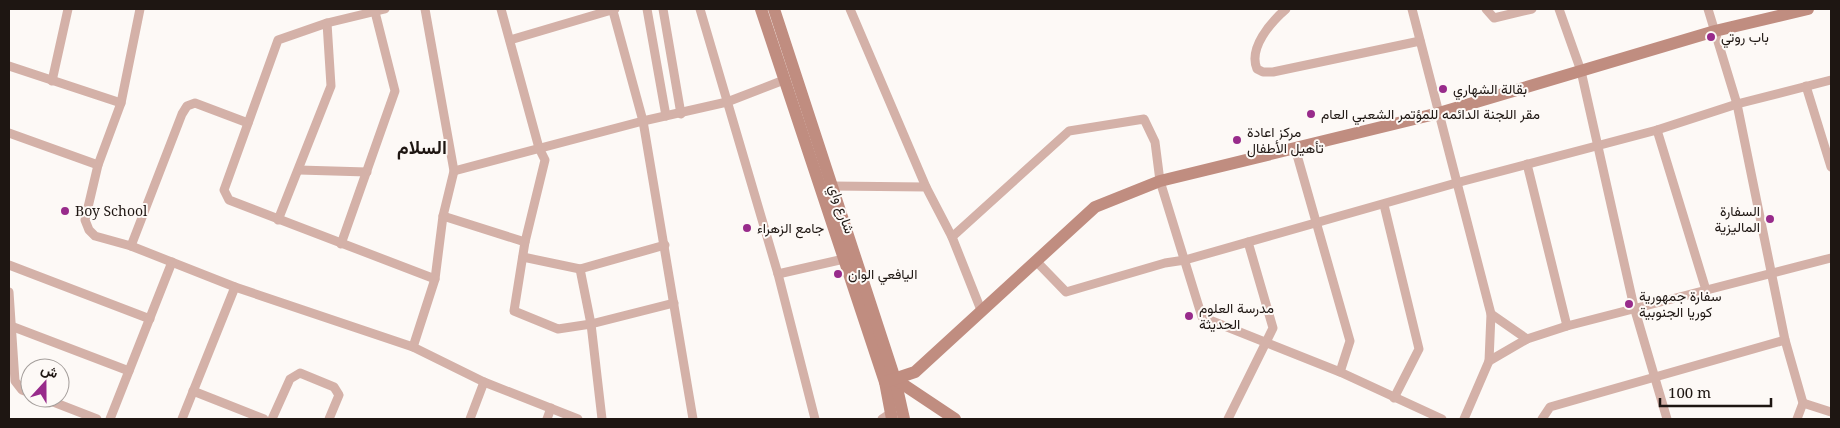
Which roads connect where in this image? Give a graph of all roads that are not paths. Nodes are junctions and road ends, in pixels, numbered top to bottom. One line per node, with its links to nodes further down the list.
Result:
1 (68, 9): 32 (street)
2 (140, 9): 35 (street)
3 (385, 9): 20 (street)
4 (425, 9): 51 (street)
5 (501, 9): 25 (street)
6 (647, 9): 23 (street)
7 (663, 9): 21 (street)
8 (700, 9): 34 (street)
9 (761, 9): 26 (street, شارع واي)
10 (774, 9): 26 (street, شارع واي)
11 (850, 9): 56 (street)
12 (1286, 9): 27 (street)
13 (1412, 9): 27 (street)
14 (1486, 9): 15 (street)
15 (1532, 9)
16 (1559, 9): 29 (street)
17 (1708, 9): 24 (street)
18 (1808, 9): 24 (street)
19 (614, 10): 25 (street); 40 (street)
20 (375, 12): 22 (street); 52 (street)
21 (665, 20): 23 (street); 38 (street)
22 (327, 23): 41 (street); 50 (street)
23 (650, 25): 39 (street)
24 (1715, 31): 29 (street); 36 (street)
25 (510, 40): 45 (street)
26 (777, 40): 30 (street, شارع واي); 55 (street, شارع واي)
27 (1420, 40): 37 (street)
28 (9, 66): 32 (street)
29 (1581, 71): 37 (street); 44 (street)
30 (784, 80): 34 (street); 69 (street, شارع واي)
31 (1831, 80): 33 (street)
32 (52, 81): 35 (street)
33 (1806, 86): 36 (street); 49 (street)
34 (727, 102): 38 (street); 76 (street)
35 (121, 103): 47 (street)
36 (1737, 104): 42 (street); 75 (street)
37 (1439, 113): 46 (street); 54 (street)
38 (681, 114): 39 (street)
39 (666, 116): 40 (street)
40 (643, 121): 45 (street); 65 (street)
41 (248, 123): 59 (street); 66 (street)
42 (1657, 130): 44 (street); 79 (street)
43 (9, 132): 47 (street)
44 (1597, 145): 48 (street); 83 (street)
45 (539, 148): 51 (street); 62 (street)
46 (1295, 148): 53 (street); 60 (street)
47 (98, 164): 66 (street)
48 (1527, 164): 54 (street); 89 (street)
49 (1831, 167)
50 (299, 170): 52 (street); 59 (street)
51 (454, 171): 58 (street)
52 (367, 172): 64 (street)
53 (1160, 181): 61 (street); 70 (street); 71 (street)
54 (1456, 183): 57 (street); 85 (street)
55 (832, 186): 56 (street); 98 (street, شارع واي)
56 (926, 187): 61 (street)
57 (1384, 205): 60 (street); 102 (street)
58 (444, 216): 62 (street); 77 (street)
59 (278, 220): 64 (street)
60 (1316, 223): 63 (street); 96 (street)
61 (952, 237): 84 (street)
62 (526, 242): 67 (street)
63 (1248, 242): 70 (street); 92 (street)
64 (341, 244): 77 (street)
65 (665, 245): 74 (street); 82 (street)
66 (131, 246): 72 (street)
67 (523, 257): 74 (street); 87 (street)
68 (1831, 258): 75 (street)
69 (844, 260): 76 (street); 98 (street, شارع واي)
70 (1185, 260): 71 (street); 92 (street)
71 (1036, 261): 84 (street)
72 (172, 262): 78 (street); 86 (street)
73 (9, 265): 86 (street)
74 (580, 269): 87 (street)
75 (1772, 273): 79 (street); 91 (street)
76 (778, 274): 119 (street)
77 (435, 279): 93 (street)
78 (235, 287): 93 (street); 101 (street)
79 (1706, 290): 83 (street)
80 (9, 292): 81 (street)
81 (9, 299): 88 (street)
82 (674, 303): 87 (street); 118 (street)
83 (1634, 307): 89 (street); 97 (street)
84 (981, 310): 98 (street)
85 (1491, 314): 90 (street); 94 (street)
86 (150, 319): 95 (street)
87 (591, 324): 117 (street)
88 (11, 326): 95 (street); 100 (street)
89 (1567, 326): 90 (street)
90 (1527, 339): 94 (street)
91 (1785, 340): 97 (street); 103 (street)
92 (1266, 343): 96 (street); 122 (street)
93 (413, 347): 99 (street)
94 (1490, 361): 124 (street)
95 (129, 371): 109 (street)
96 (1340, 372): 102 (street)
97 (1653, 377): 125 (street); 126 (street)
98 (890, 380): 107 (street, شارع واي); 120 (street, شارع واي); 121 (street)
99 (484, 382): 105 (street); 114 (street)
100 (20, 387)
101 (193, 391): 110 (street); 111 (street)
102 (1394, 398): 123 (street)
103 (1803, 403): 106 (street); 127 (street)
104 (68, 408): 108 (street)
105 (551, 408): 115 (street); 116 (street)
106 (1831, 412)
107 (888, 417)
108 (97, 419)
109 (110, 419)
110 (182, 419)
111 (264, 419)
112 (272, 419): 113 (street)
113 (330, 419)
114 (470, 419)
115 (547, 419)
116 (578, 419)
117 (602, 419)
118 (693, 419)
119 (815, 419)
120 (904, 419)
121 (955, 419)
122 (1228, 419)
123 (1442, 419)
124 (1464, 419)
125 (1542, 419)
126 (1667, 419)
127 (1797, 419)

